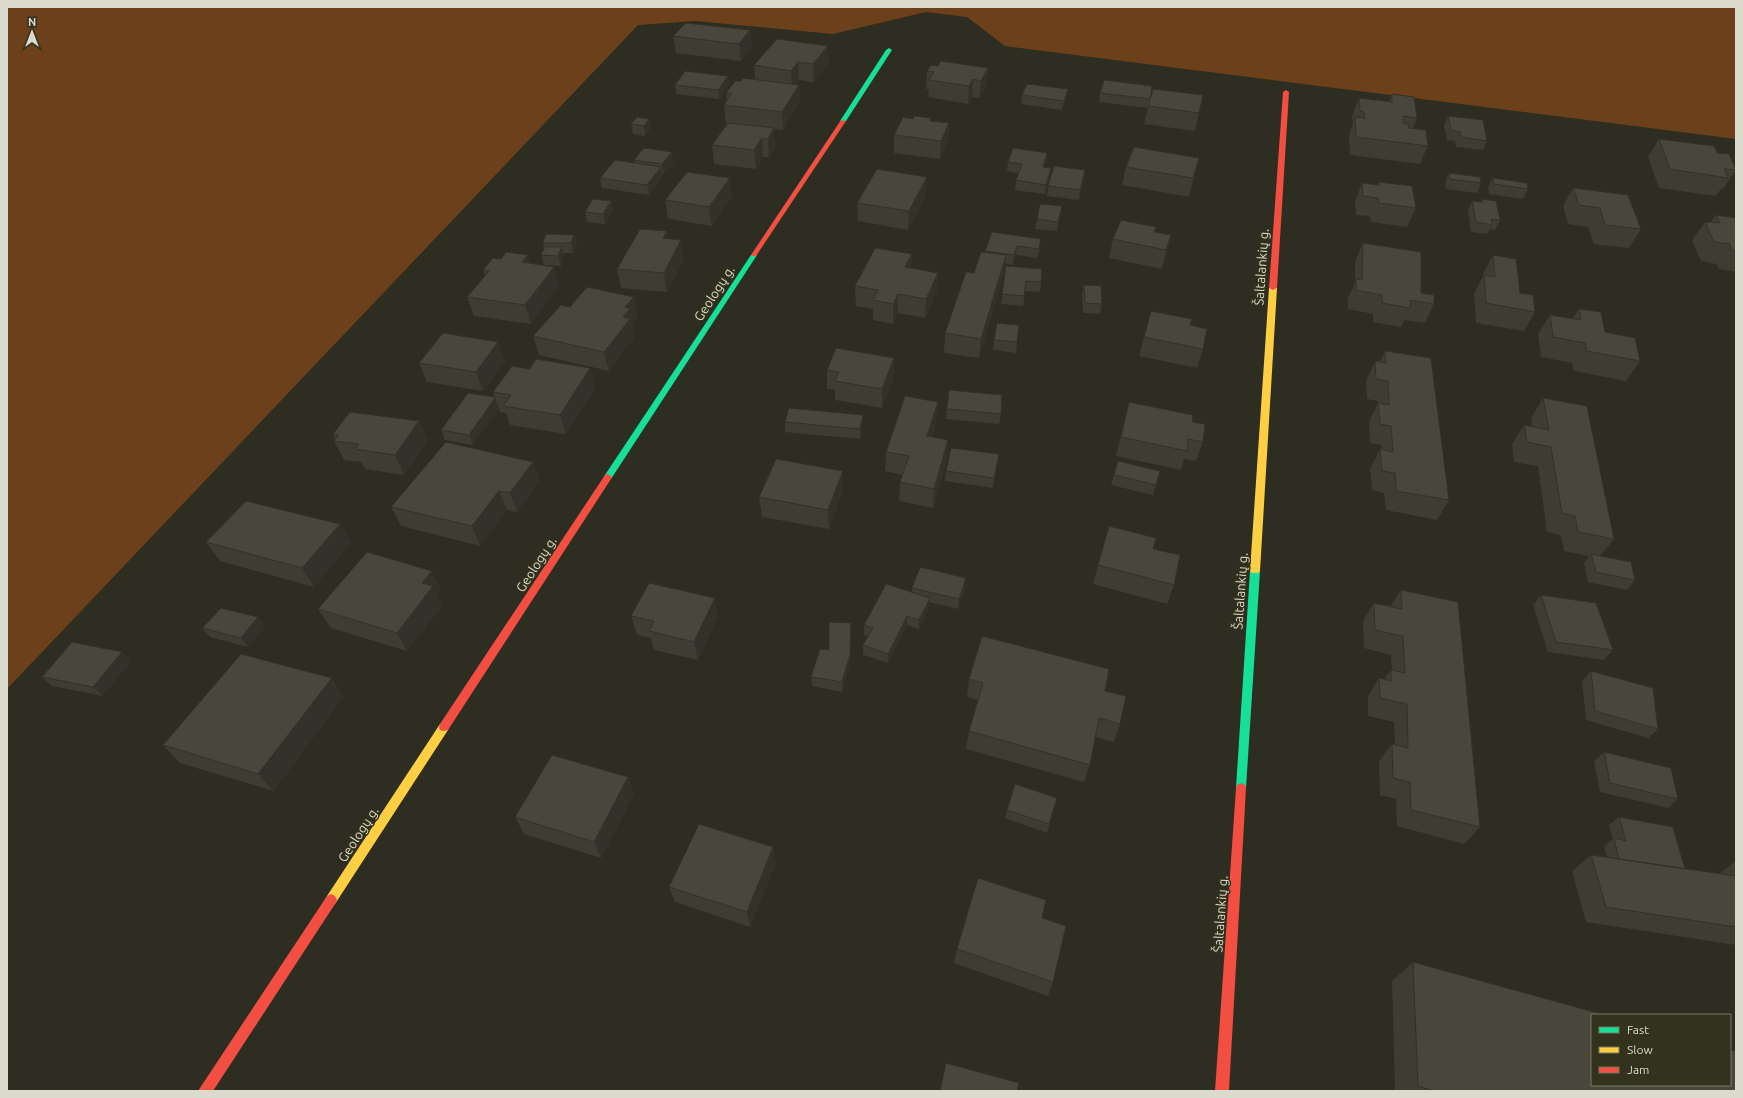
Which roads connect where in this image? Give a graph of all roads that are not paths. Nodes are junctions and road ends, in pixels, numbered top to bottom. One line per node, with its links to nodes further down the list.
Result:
1 (889, 50): 3 (street, Geologų g.)
2 (1286, 92): 4 (street, Šaltalankių g.)
3 (205, 1091)
4 (1222, 1091)

